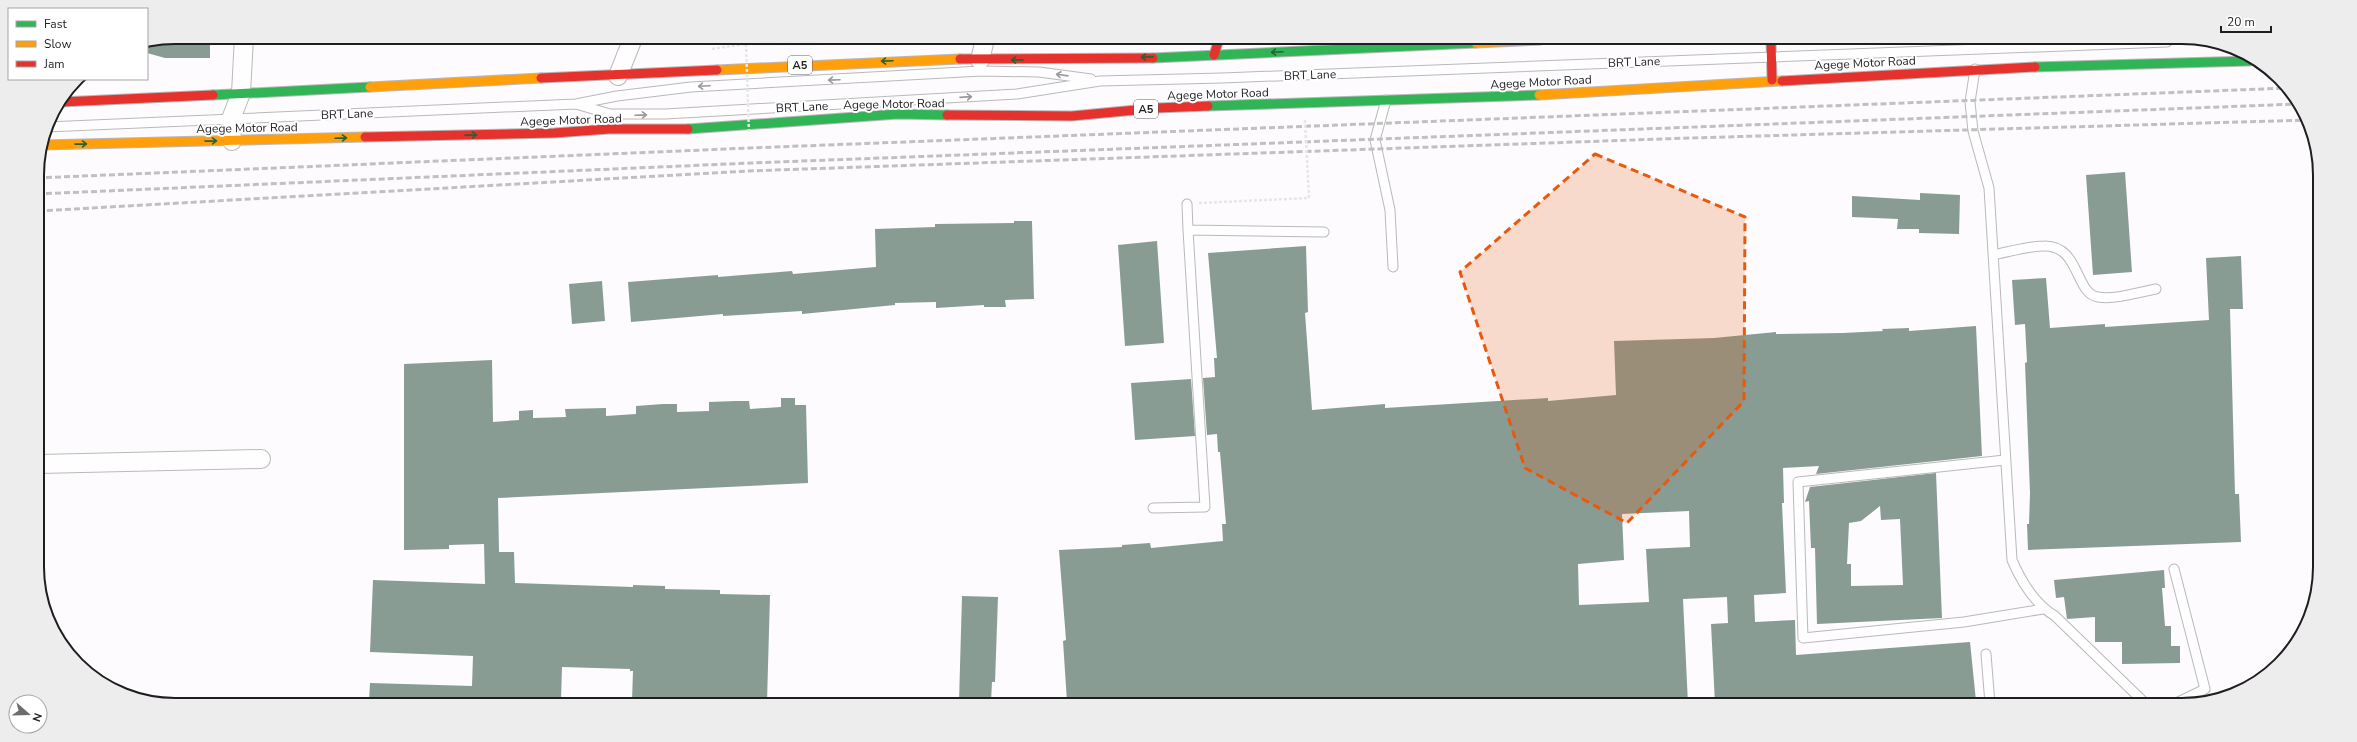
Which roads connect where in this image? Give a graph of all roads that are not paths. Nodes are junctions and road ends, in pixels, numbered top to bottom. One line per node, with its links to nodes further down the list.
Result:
1 (244, 44): 16 (street)
2 (631, 44): 13 (street)
3 (983, 44): 10 (street)
4 (1218, 44): 8 (main road)
5 (1458, 44): 8 (main road, A5, one-way to 8)
6 (1771, 44): 9 (main road)
7 (2118, 44): 9 (lane, BRT Lane)
8 (1214, 56): 10 (main road, A5, one-way to 10)
9 (1771, 58): 14 (main road); 15 (lane, BRT Lane)
10 (980, 60): 13 (main road, A5, one-way to 13)
11 (2246, 61): 12 (main road, Agege Motor Road / A5)
12 (1976, 69): 14 (main road, Agege Motor Road / A5); 27 (lane)
13 (618, 76): 16 (main road, A5)
14 (1772, 80): 17 (main road, Agege Motor Road / A5)
15 (1100, 81): 19 (lane, BRT Lane, one-way to 19); 19 (lane, BRT Lane, one-way to 15)
16 (241, 93): 18 (main road, A5); 20 (street)
17 (1387, 99): 22 (main road, Agege Motor Road / A5, one-way to 17); 28 (lane)
18 (66, 102)
19 (576, 104): 20 (lane, BRT Lane)
20 (231, 119): 21 (lane, BRT Lane); 22 (street)
21 (53, 127)
22 (232, 141): 23 (main road, Agege Motor Road / A5, one-way to 22)
23 (47, 145)
24 (1187, 204): 25 (lane)
25 (1188, 230): 26 (lane); 33 (lane)
26 (1324, 232)
27 (1993, 255): 29 (lane); 31 (lane)
28 (1393, 267)
29 (2156, 289)
30 (261, 459): 32 (street)
31 (2005, 460): 35 (lane); 35 (lane)
32 (44, 464)
33 (1153, 508)
34 (2174, 568): 39 (lane)
35 (2043, 609): 38 (lane)
36 (1986, 654): 37 (lane)
37 (1990, 698)
38 (2140, 698)
39 (2186, 698)

